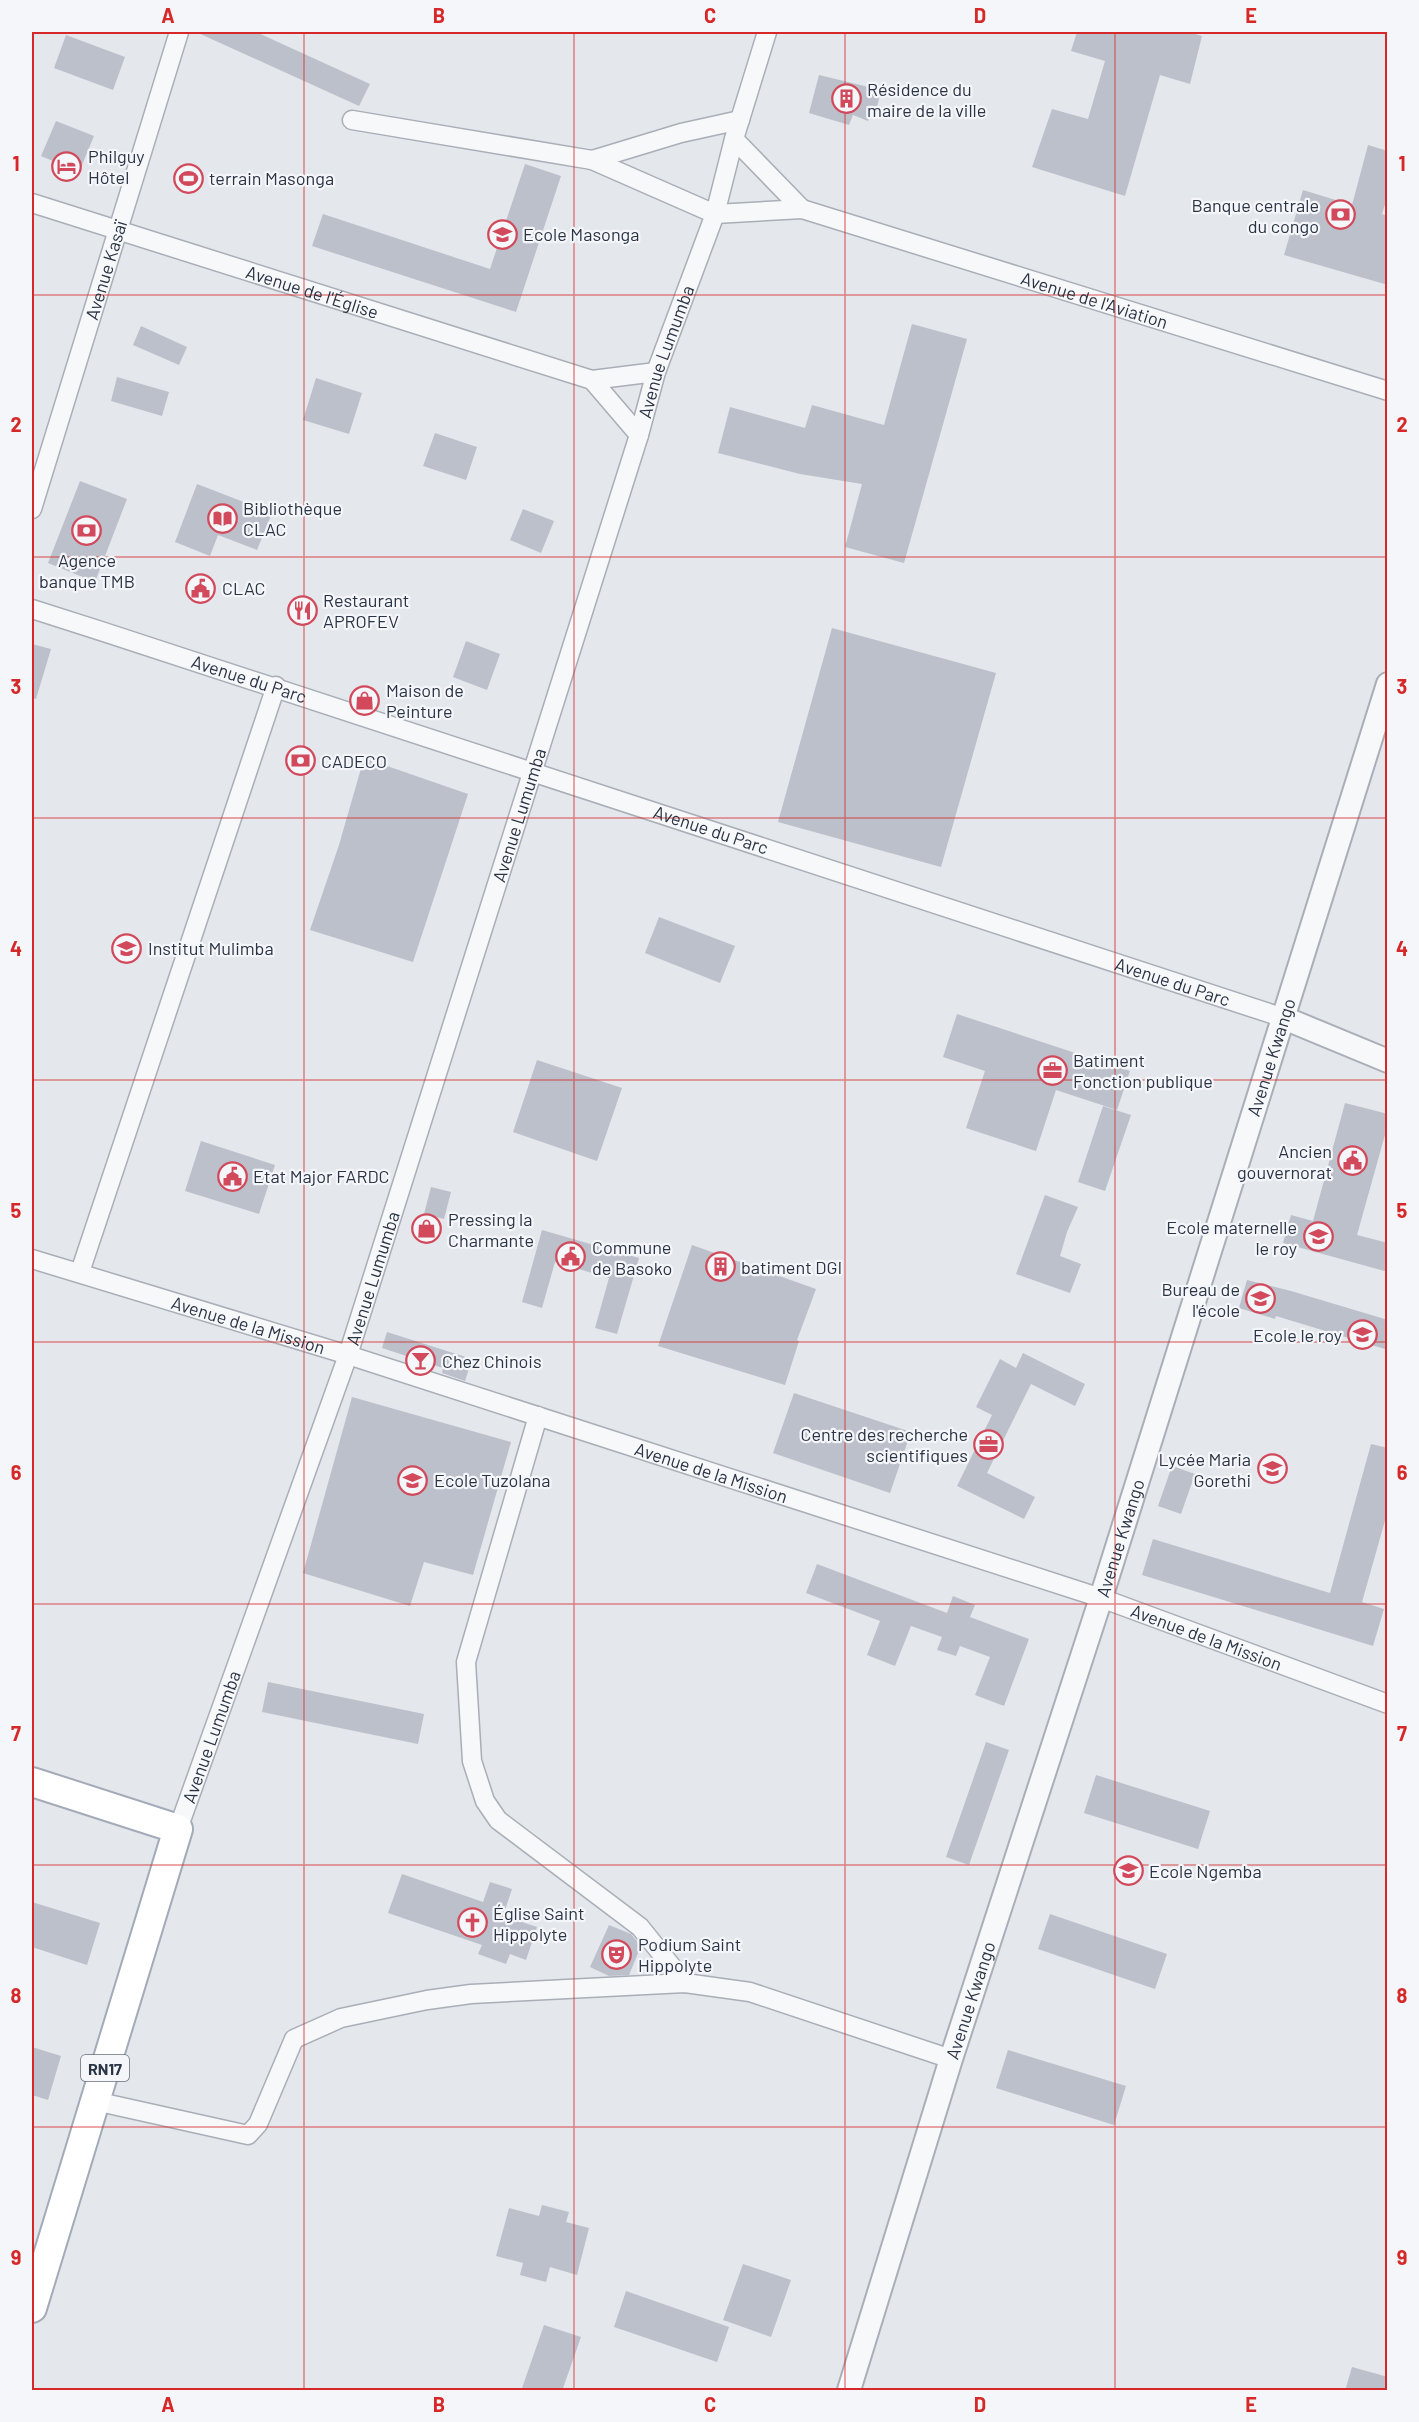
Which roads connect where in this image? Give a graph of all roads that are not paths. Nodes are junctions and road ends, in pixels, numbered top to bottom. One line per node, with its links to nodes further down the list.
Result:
1 (179, 32): 10 (street, Avenue Kasaï)
2 (767, 32): 4 (street)
3 (352, 120): 6 (street)
4 (740, 120): 5 (street); 6 (street)
5 (734, 139): 8 (street, Avenue de l'Aviation); 9 (street, Avenue Lumumba)
6 (592, 160): 9 (street)
7 (32, 203): 10 (street, Avenue de l'Église)
8 (802, 209): 9 (street, Avenue de l'Aviation); 13 (street, Avenue de l'Aviation)
9 (715, 214): 11 (street, Avenue Lumumba)
10 (117, 231): 12 (street, Avenue de l'Église); 15 (street, Avenue Kasaï)
11 (656, 372): 12 (street); 14 (street, Avenue Lumumba)
12 (592, 380): 14 (street)
13 (1388, 391)
14 (639, 435): 19 (street, Avenue Lumumba)
15 (32, 509)
16 (32, 609): 18 (street, Avenue du Parc)
17 (1388, 684): 20 (street, Avenue Kwango)
18 (276, 686): 19 (street, Avenue du Parc); 23 (street)
19 (533, 773): 20 (street, Avenue du Parc); 24 (street, Avenue Lumumba)
20 (1284, 1018): 21 (street, Avenue du Parc); 26 (street, Avenue Kwango)
21 (1388, 1061)
22 (32, 1259): 23 (street, Avenue de la Mission)
23 (80, 1272): 24 (street, Avenue de la Mission)
24 (348, 1354): 25 (street, Avenue de la Mission); 29 (street, Avenue Lumumba)
25 (538, 1416): 26 (street, Avenue de la Mission); 30 (street)
26 (1101, 1598): 27 (street, Avenue de la Mission); 31 (street, Avenue Kwango)
27 (1388, 1704)
28 (32, 1782): 29 (main road)
29 (178, 1829): 32 (main road, Avenue Lumumba / RN17)
30 (685, 1983): 31 (street); 32 (street)
31 (951, 2059): 34 (street, Avenue Kwango)
32 (95, 2101): 33 (main road, Avenue Lumumba / RN17)
33 (32, 2308)
34 (849, 2391)

